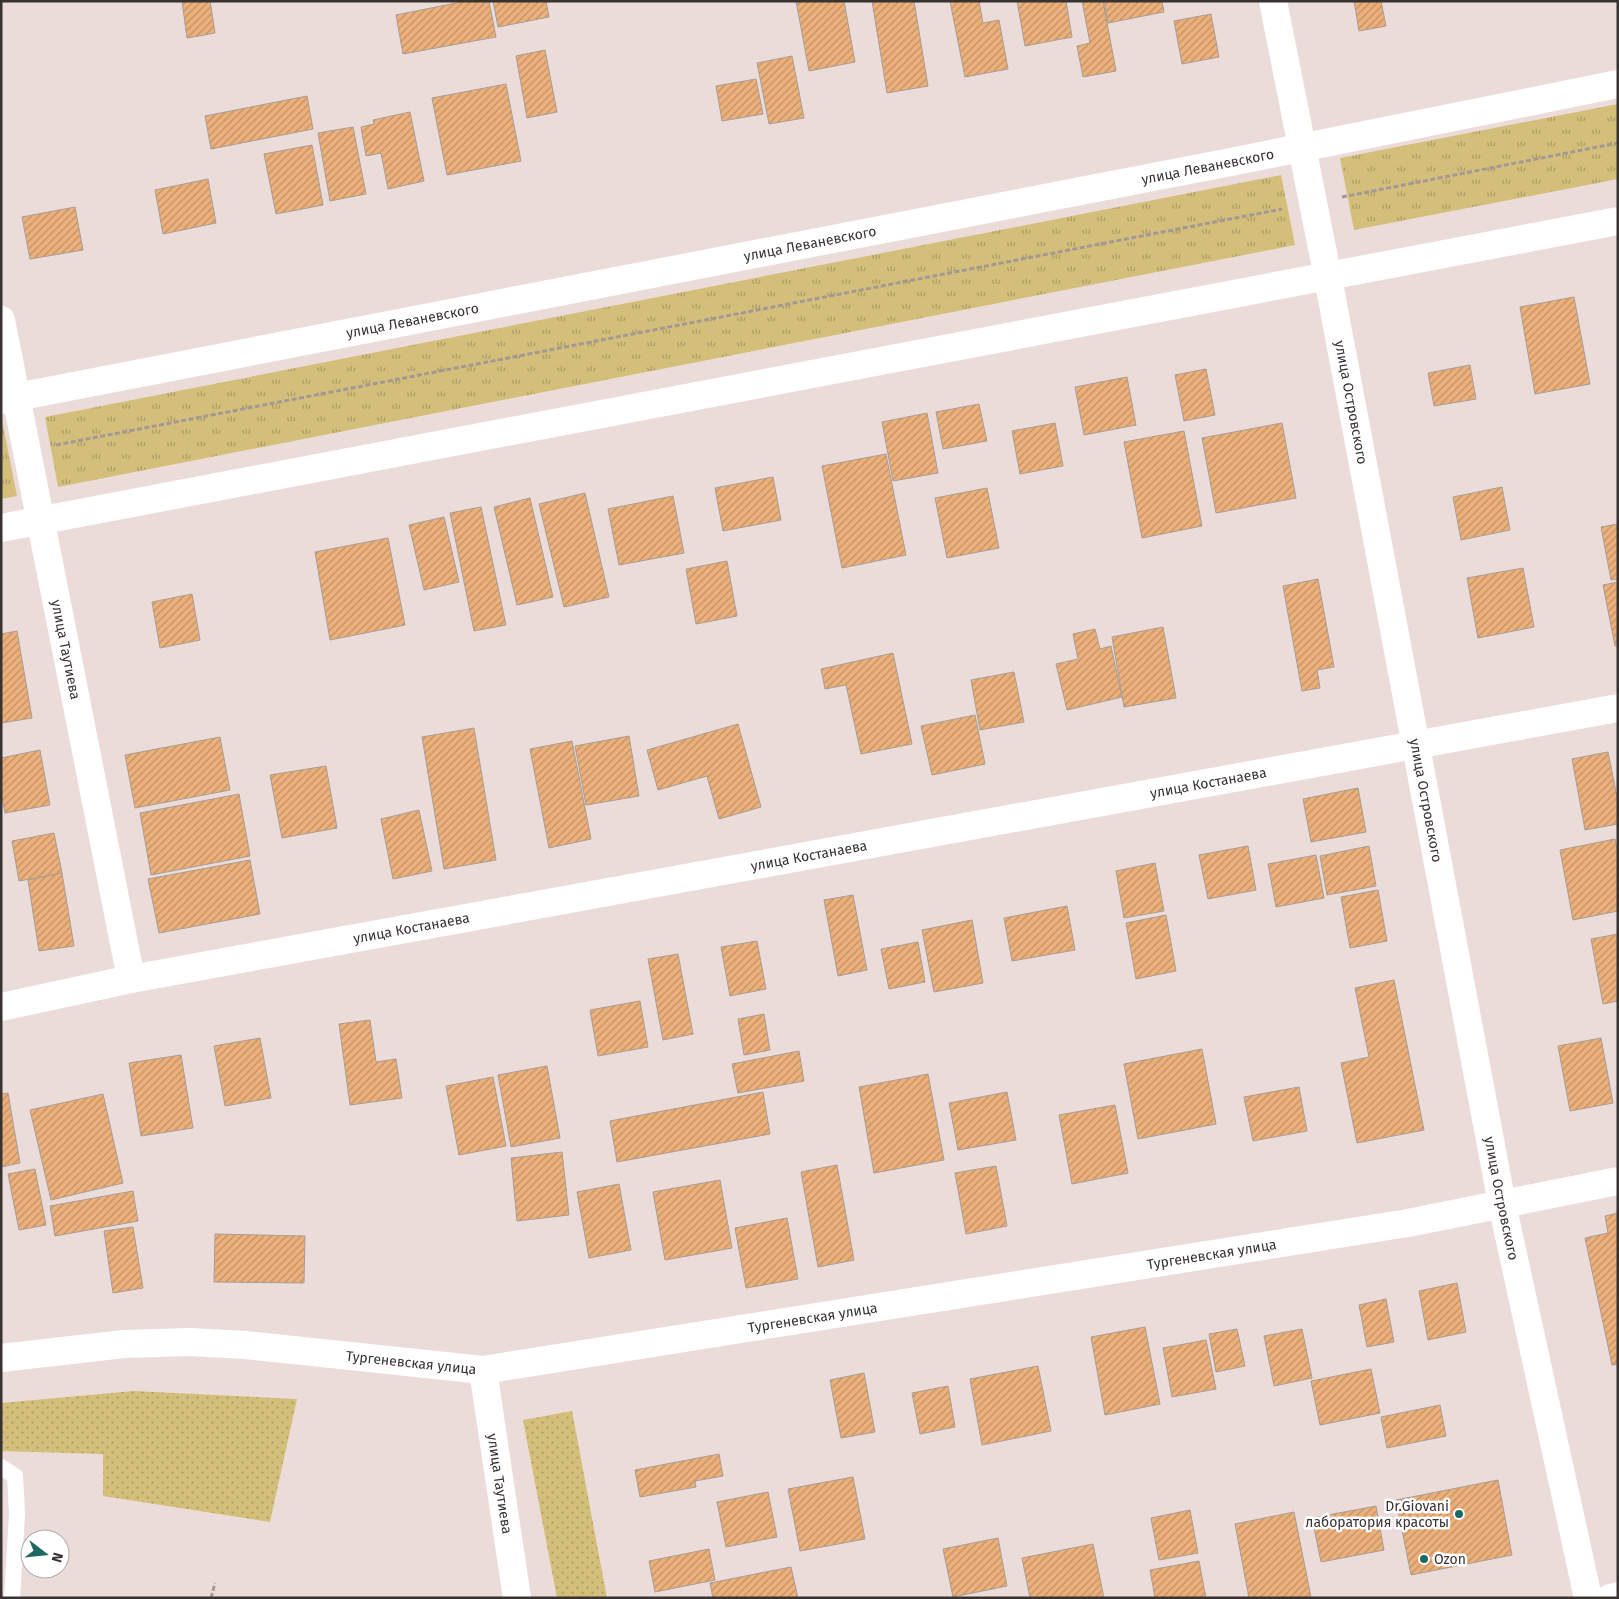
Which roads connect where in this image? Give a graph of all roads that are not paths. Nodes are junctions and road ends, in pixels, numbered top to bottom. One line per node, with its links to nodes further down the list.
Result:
1 (1273, 1): 3 (street, улица Островского)
2 (1618, 84): 3 (street, улица Леваневского)
3 (1301, 148): 5 (street, улица Островского); 7 (street, улица Леваневского)
4 (1618, 221): 5 (street)
5 (1328, 278): 8 (street); 11 (street, улица Островского)
6 (1, 320): 7 (street, улица Таутиева)
7 (9, 398): 8 (street, улица Таутиева)
8 (42, 520): 9 (street); 12 (street, улица Таутиева)
9 (1, 528)
10 (1618, 708): 11 (street, улица Костанаева)
11 (1416, 746): 12 (street, улица Костанаева); 15 (street, улица Островского)
12 (132, 979): 13 (street, улица Костанаева)
13 (1, 1007)
14 (1618, 1180): 15 (street, Тургеневская улица)
15 (1502, 1204): 17 (street, Тургеневская улица); 22 (street, улица Островского)
16 (1, 1358): 17 (street, Тургеневская улица)
17 (483, 1370): 21 (street, улица Таутиева)
18 (1, 1467): 20 (lane)
19 (1618, 1596): 23 (street)
20 (12, 1598)
21 (517, 1598)
22 (1588, 1598)
23 (1610, 1598)

